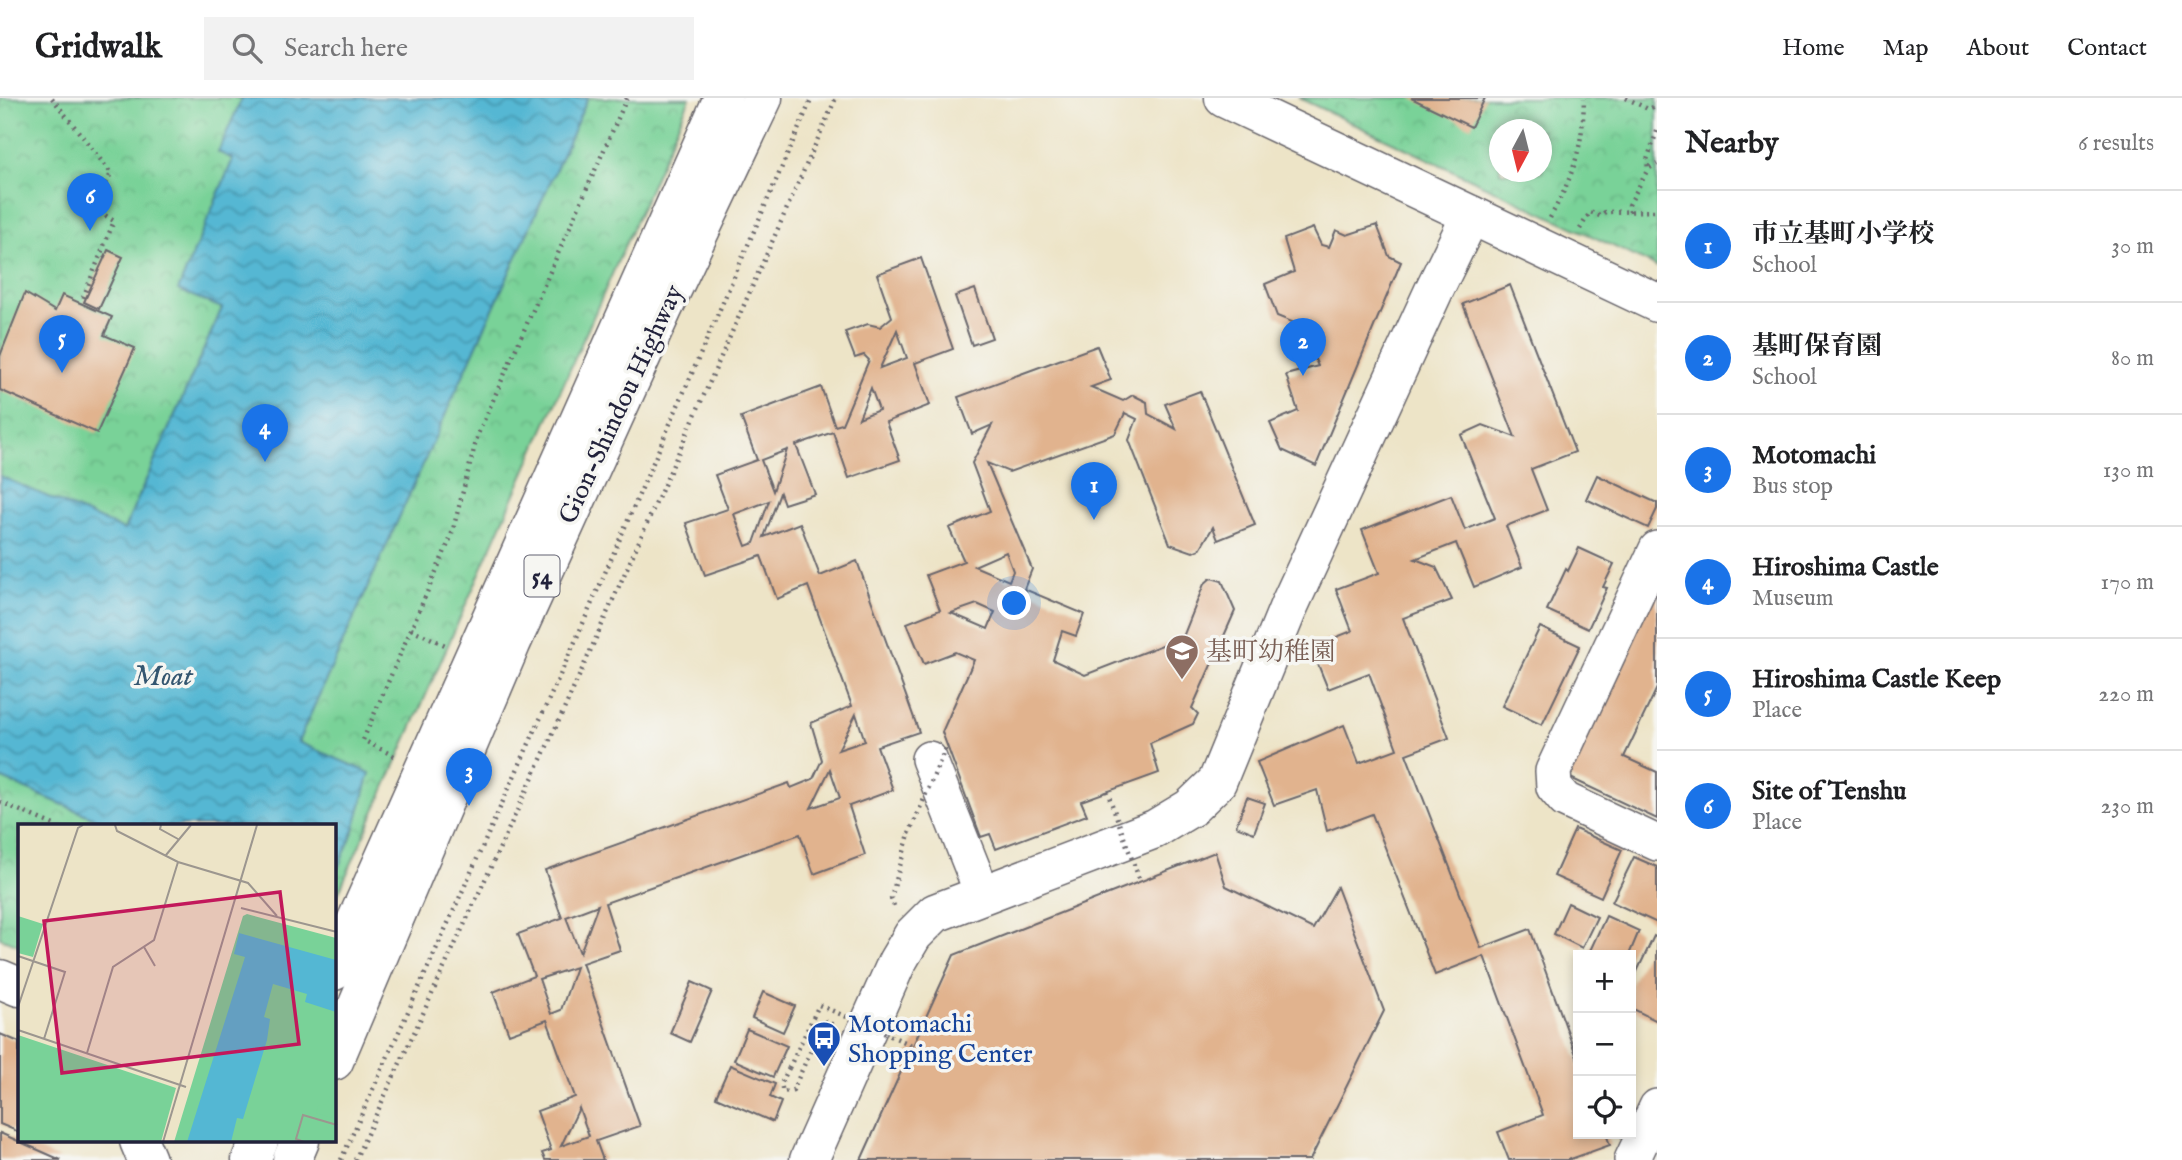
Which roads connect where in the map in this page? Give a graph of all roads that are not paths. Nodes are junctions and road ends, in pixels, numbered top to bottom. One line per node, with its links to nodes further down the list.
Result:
1 (723, 98): 10 (main road, Gion-Shindou Highway / 54)
2 (763, 98): 13 (main road, Gion-Shindou Highway / 54)
3 (1224, 98): 4 (main road)
4 (1471, 215): 5 (main road); 9 (main road)
5 (1657, 303)
6 (1657, 549): 8 (street)
7 (938, 753): 9 (street)
8 (1657, 844)
9 (983, 895): 21 (main road)
10 (336, 967)
11 (0, 979): 12 (main road)
12 (18, 987)
13 (336, 1056)
14 (1657, 1107): 22 (street)
15 (139, 1142): 18 (main road)
16 (259, 1142): 19 (main road)
17 (300, 1142): 20 (main road)
18 (147, 1160)
19 (251, 1160)
20 (292, 1160)
21 (809, 1160)
22 (1632, 1160)

